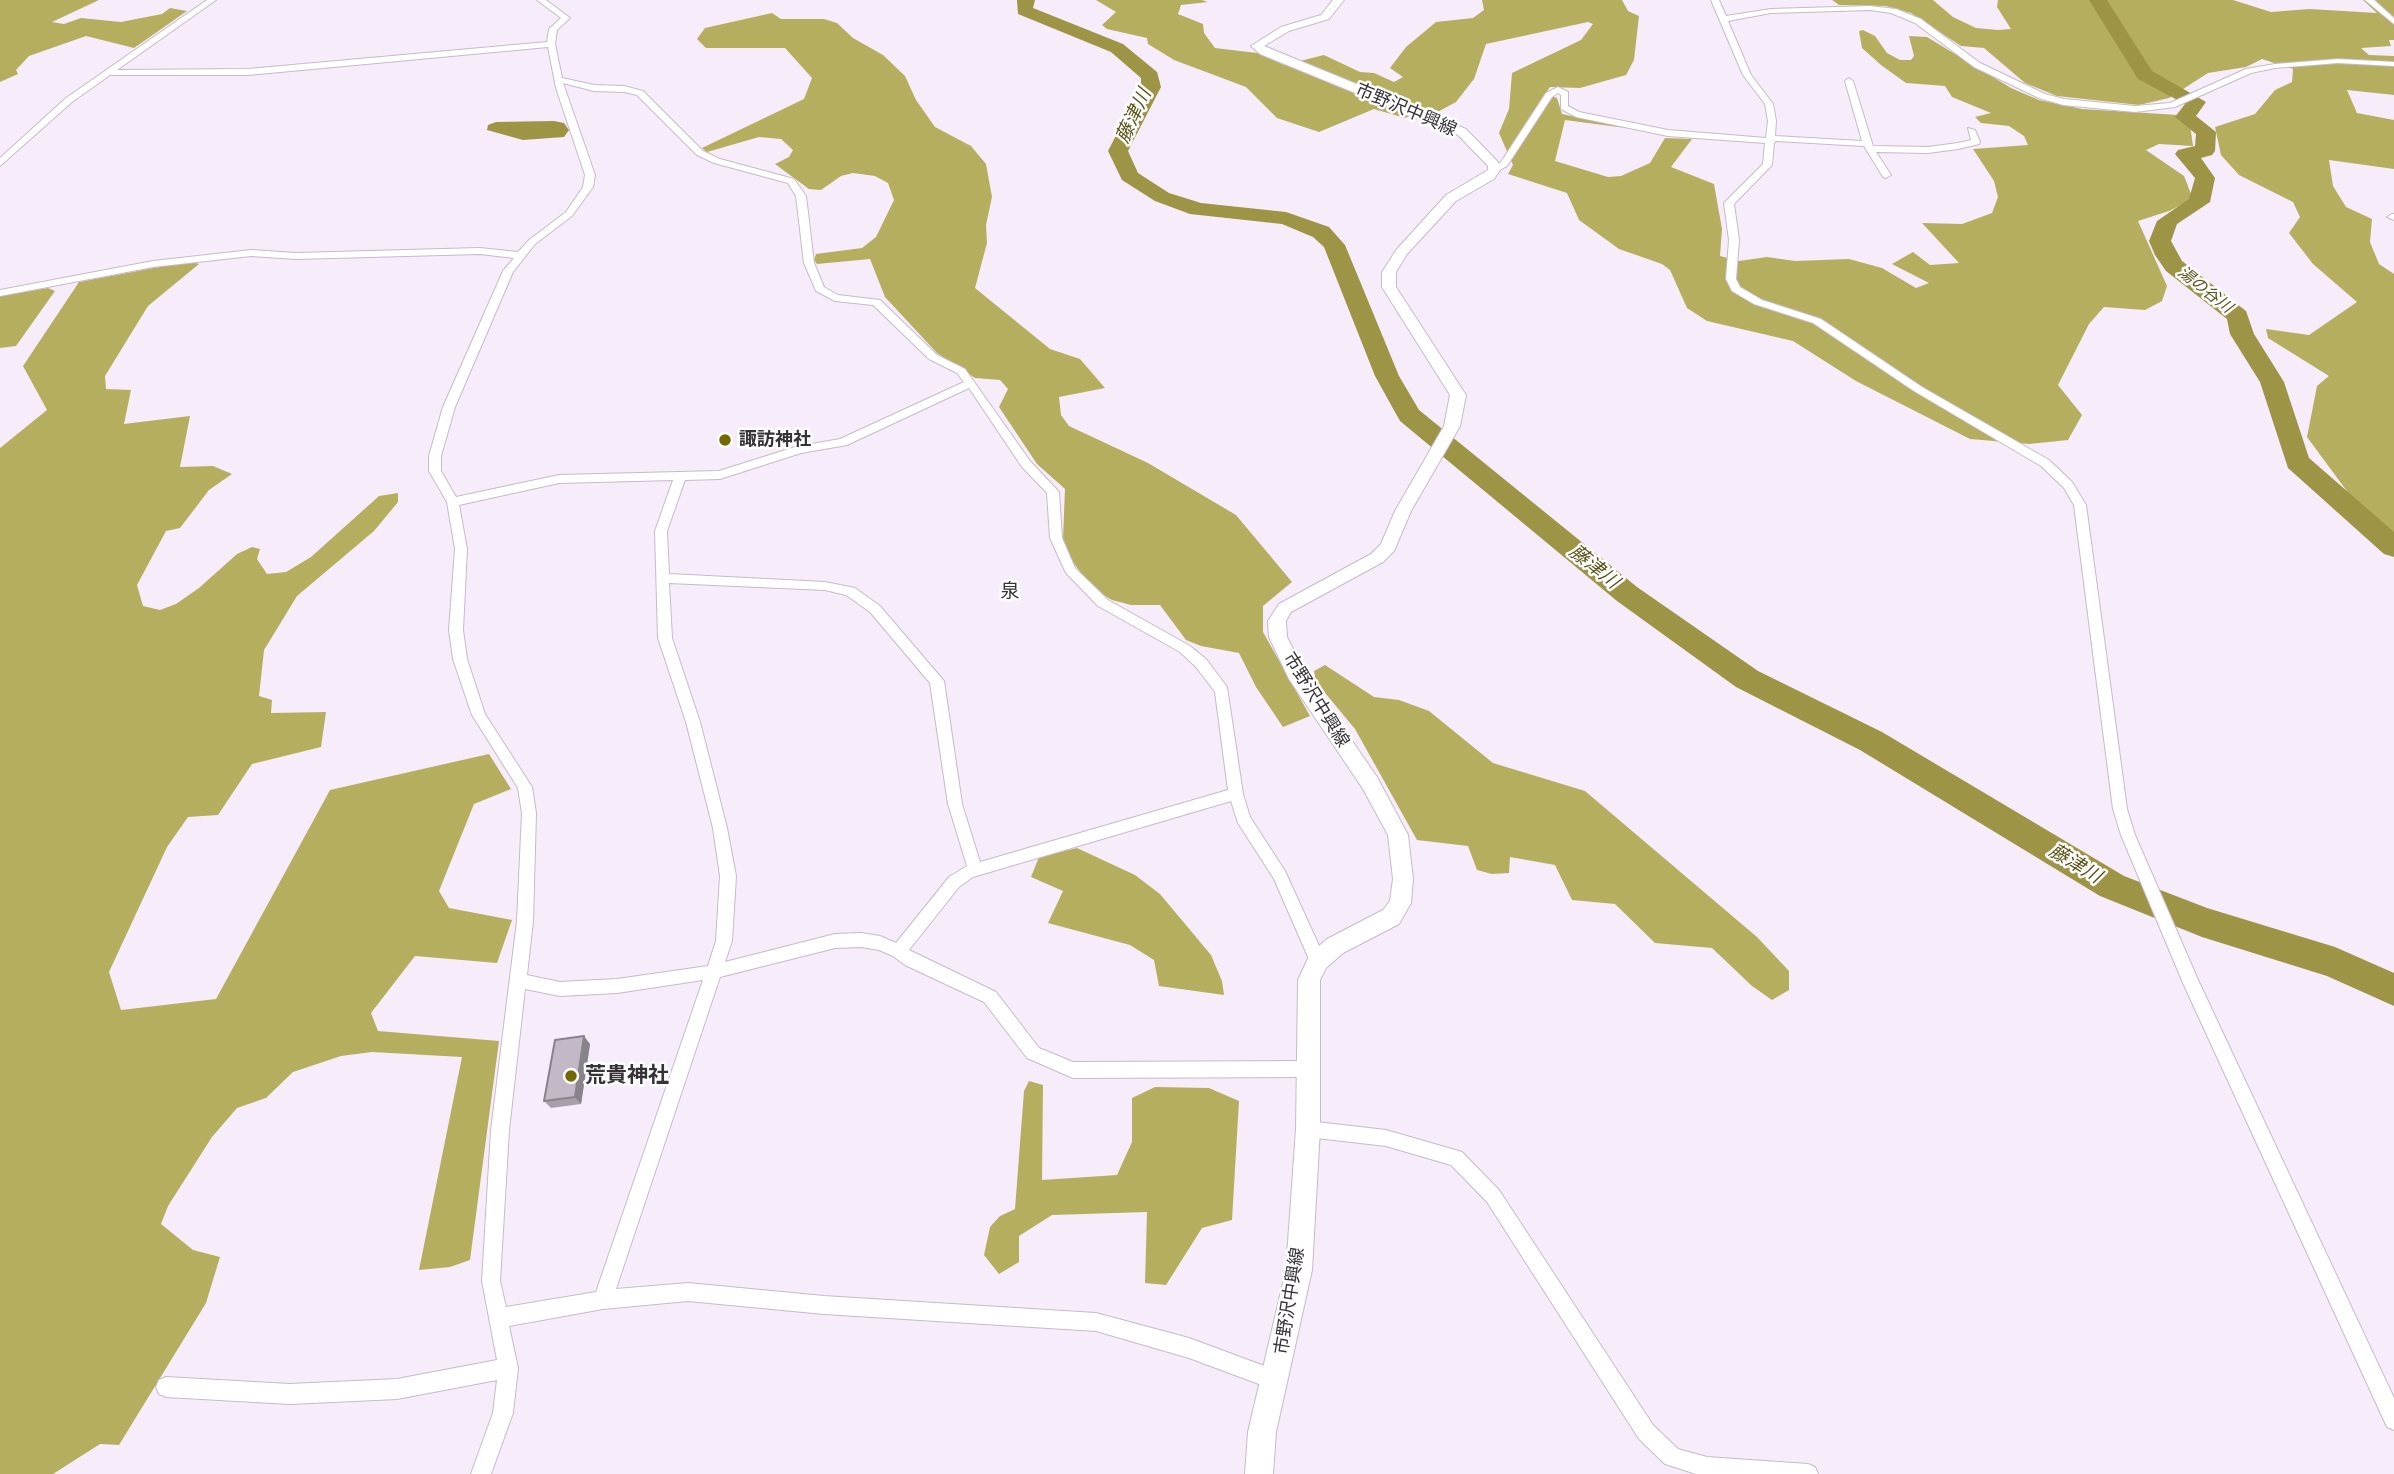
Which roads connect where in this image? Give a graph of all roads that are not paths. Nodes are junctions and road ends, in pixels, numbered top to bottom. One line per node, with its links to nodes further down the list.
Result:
1 (212, 0): 10 (street)
2 (541, 0): 8 (street)
3 (1339, 0): 17 (main road, 市野沢中興線)
4 (1715, 0): 6 (street)
5 (2369, 0): 7 (street)
6 (1724, 19): 9 (street); 14 (street)
7 (2394, 22)
8 (551, 44): 10 (street); 11 (street)
9 (2394, 64)
10 (106, 73): 16 (street)
11 (560, 80): 19 (street); 21 (street)
12 (1849, 81): 15 (street)
13 (1971, 130): 15 (street)
14 (1772, 140): 15 (street); 17 (street); 38 (street)
15 (1868, 146): 18 (street)
16 (0, 163)
17 (1494, 170): 28 (main road, 市野沢中興線)
18 (1886, 175)
19 (518, 255): 20 (street); 23 (street)
20 (0, 293)
21 (971, 383): 22 (street); 25 (street)
22 (680, 476): 23 (street); 24 (street)
23 (453, 502): 30 (street)
24 (662, 578): 26 (street); 29 (street)
25 (1236, 794): 26 (street); 28 (street)
26 (975, 869): 27 (street)
27 (899, 951): 29 (street); 31 (street)
28 (1318, 961): 31 (main road, 市野沢中興線)
29 (712, 972): 30 (street); 33 (street)
30 (519, 981): 34 (street)
31 (1310, 1069): 32 (main road, 市野沢中興線)
32 (1308, 1129): 36 (main road, 市野沢中興線); 41 (street)
33 (603, 1300): 34 (street); 36 (street)
34 (498, 1318): 35 (street)
35 (508, 1368): 37 (street); 39 (street)
36 (1275, 1380): 40 (main road, 市野沢中興線)
37 (166, 1387)
38 (2394, 1420)
39 (481, 1474)
40 (1259, 1474)
41 (1808, 1474)

